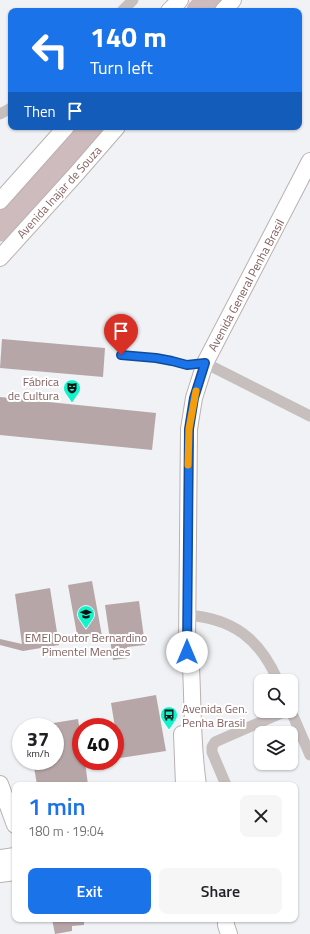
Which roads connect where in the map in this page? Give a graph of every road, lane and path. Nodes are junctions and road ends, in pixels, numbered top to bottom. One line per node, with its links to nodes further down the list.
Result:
1 (133, 0): 4 (street)
2 (180, 0): 5 (street)
3 (233, 0): 6 (street)
4 (125, 8)
5 (172, 8)
6 (226, 8)
7 (63, 130): 10 (street)
8 (114, 130): 11 (street, Avenida Inajar de Souza)
9 (310, 162): 13 (street, Avenida General Penha Brasil)
10 (0, 201)
11 (0, 258)
12 (121, 355): 13 (lane)
13 (205, 363): 14 (street); 15 (street, Avenida General Penha Brasil)
14 (310, 416)
15 (186, 615): 16 (street, Avenida General Penha Brasil); 17 (street)
16 (187, 652): 21 (street, Avenida General Penha Brasil); 22 (street, Avenida General Penha Brasil)
17 (275, 674)
18 (270, 718): 23 (street)
19 (294, 718): 20 (street)
20 (310, 755)
21 (184, 782)
22 (198, 782)
23 (225, 782)
24 (0, 784): 25 (street)
25 (12, 814)
26 (12, 856): 27 (street)
27 (0, 858)

